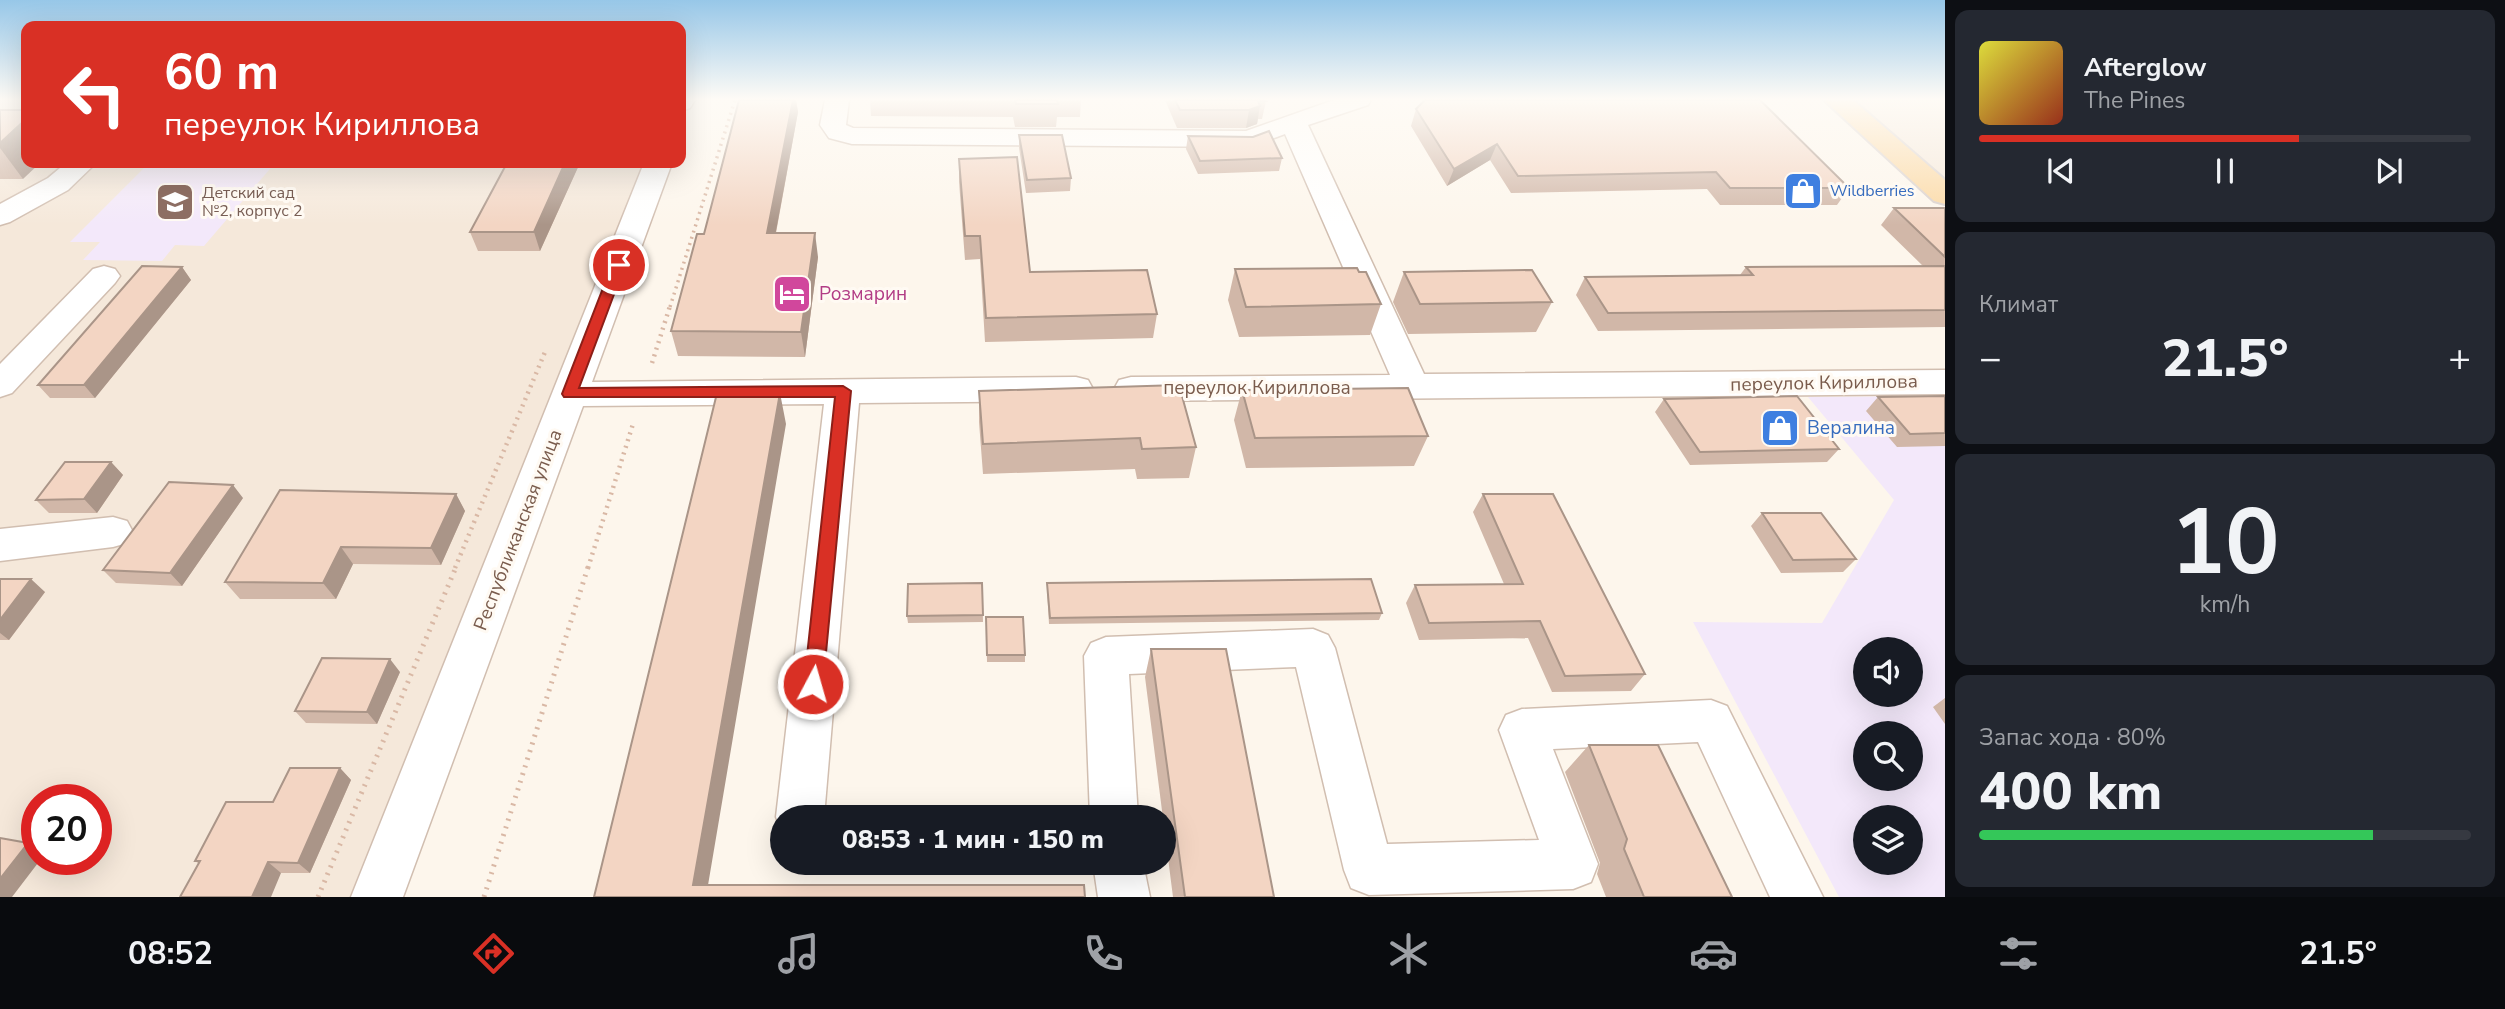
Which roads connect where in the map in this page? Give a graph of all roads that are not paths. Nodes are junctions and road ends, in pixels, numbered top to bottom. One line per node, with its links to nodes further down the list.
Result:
1 (1302, 142): 10 (lane)
2 (1885, 142): 5 (main road)
3 (76, 168): 6 (lane)
4 (656, 168): 12 (street, Республиканская улица)
5 (1945, 195)
6 (0, 216)
7 (104, 276): 9 (street)
8 (1945, 382): 10 (street, переулок Кириллова)
9 (0, 385)
10 (1412, 386): 11 (street, переулок Кириллова)
11 (843, 391): 12 (street, переулок Кириллова); 15 (street)
12 (570, 394): 18 (street, Республиканская улица)
13 (113, 532): 14 (street)
14 (0, 545)
15 (801, 805)
16 (1113, 805): 20 (street)
17 (1120, 875): 19 (street)
18 (377, 897)
19 (1124, 897)
20 (1797, 897)

